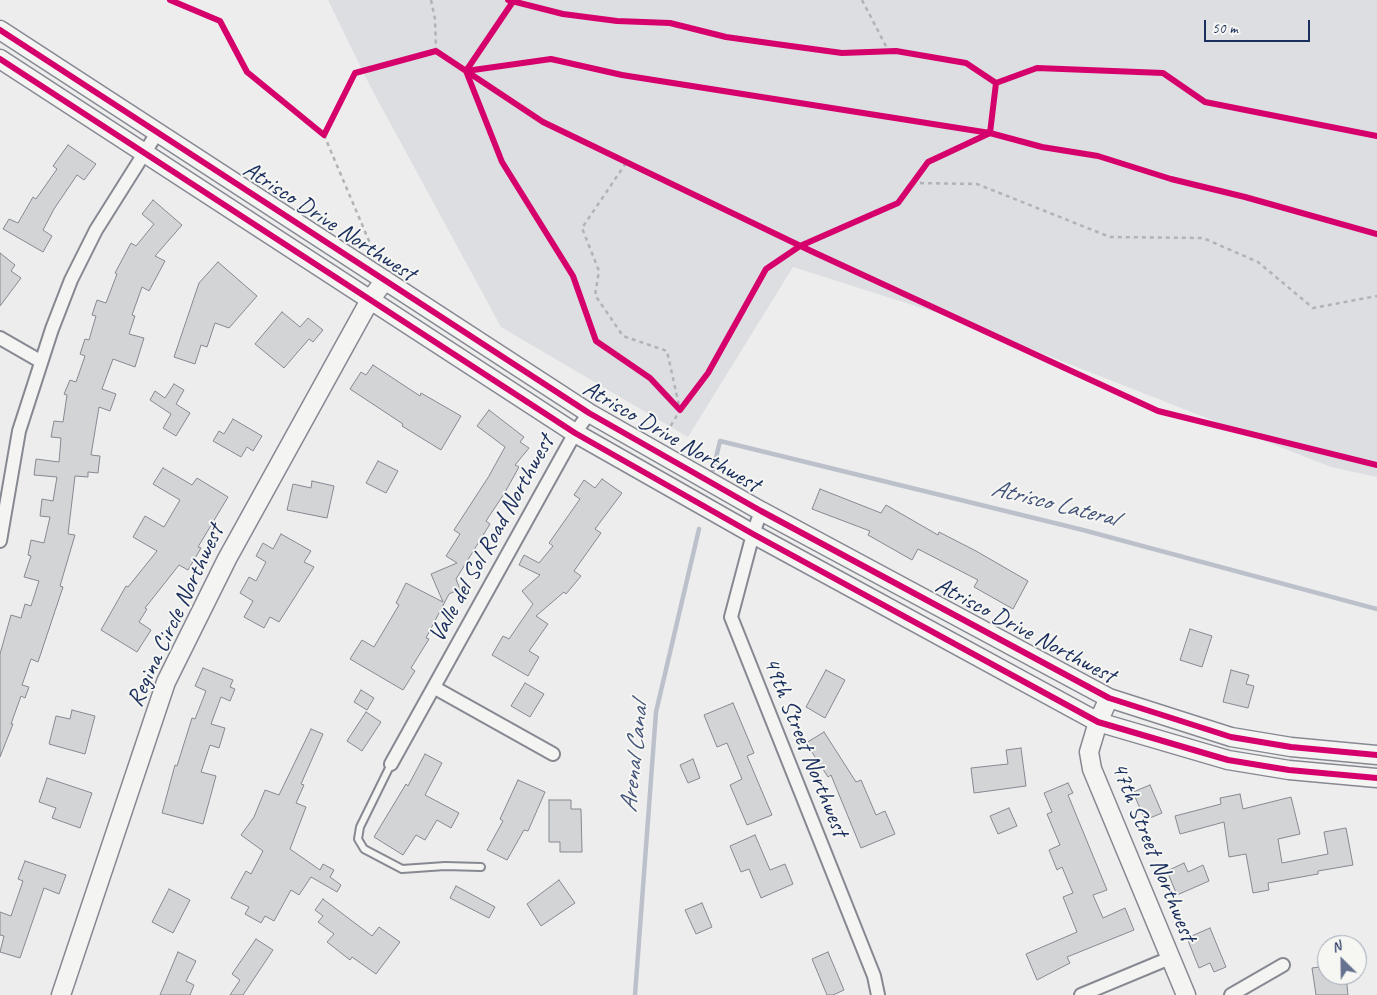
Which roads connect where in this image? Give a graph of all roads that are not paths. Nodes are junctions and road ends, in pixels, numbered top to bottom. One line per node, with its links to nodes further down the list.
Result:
1 (0, 30): 3 (main road, Atrisco Drive Northwest)
2 (0, 59): 4 (main road, Atrisco Drive Northwest)
3 (157, 133): 4 (street); 5 (main road, Atrisco Drive Northwest)
4 (144, 152): 6 (main road, Atrisco Drive Northwest); 8 (street)
5 (384, 280): 6 (main road, Regina Circle Northwest); 9 (main road, Atrisco Drive Northwest)
6 (370, 300): 10 (main road, Atrisco Drive Northwest); 24 (main road, Regina Circle Northwest)
7 (0, 338): 8 (street)
8 (40, 361): 13 (street)
9 (589, 413): 10 (street, Valle del Sol Road Northwest); 11 (main road, Atrisco Drive Northwest)
10 (575, 433): 12 (main road, Atrisco Drive Northwest); 14 (street, Valle del Sol Road Northwest)
11 (761, 511): 12 (street, 49th Street Northwest); 15 (main road, Atrisco Drive Northwest)
12 (753, 534): 16 (main road, Atrisco Drive Northwest); 25 (street, 49th Street Northwest)
13 (0, 541)
14 (434, 688): 17 (street); 19 (street, Valle del Sol Road Northwest)
15 (1109, 698): 16 (main road, 47th Street Northwest); 18 (main road, Atrisco Drive Northwest)
16 (1098, 722): 20 (main road, Atrisco Drive Northwest); 22 (main road, 47th Street Northwest)
17 (553, 754)
18 (1377, 755)
19 (391, 764): 21 (lane)
20 (1377, 778)
21 (480, 867)
22 (1170, 958): 26 (street); 27 (main road, 47th Street Northwest)
23 (1283, 965): 28 (street)
24 (65, 994)
25 (878, 995)
26 (1081, 995)
27 (1186, 995)
28 (1231, 995)

